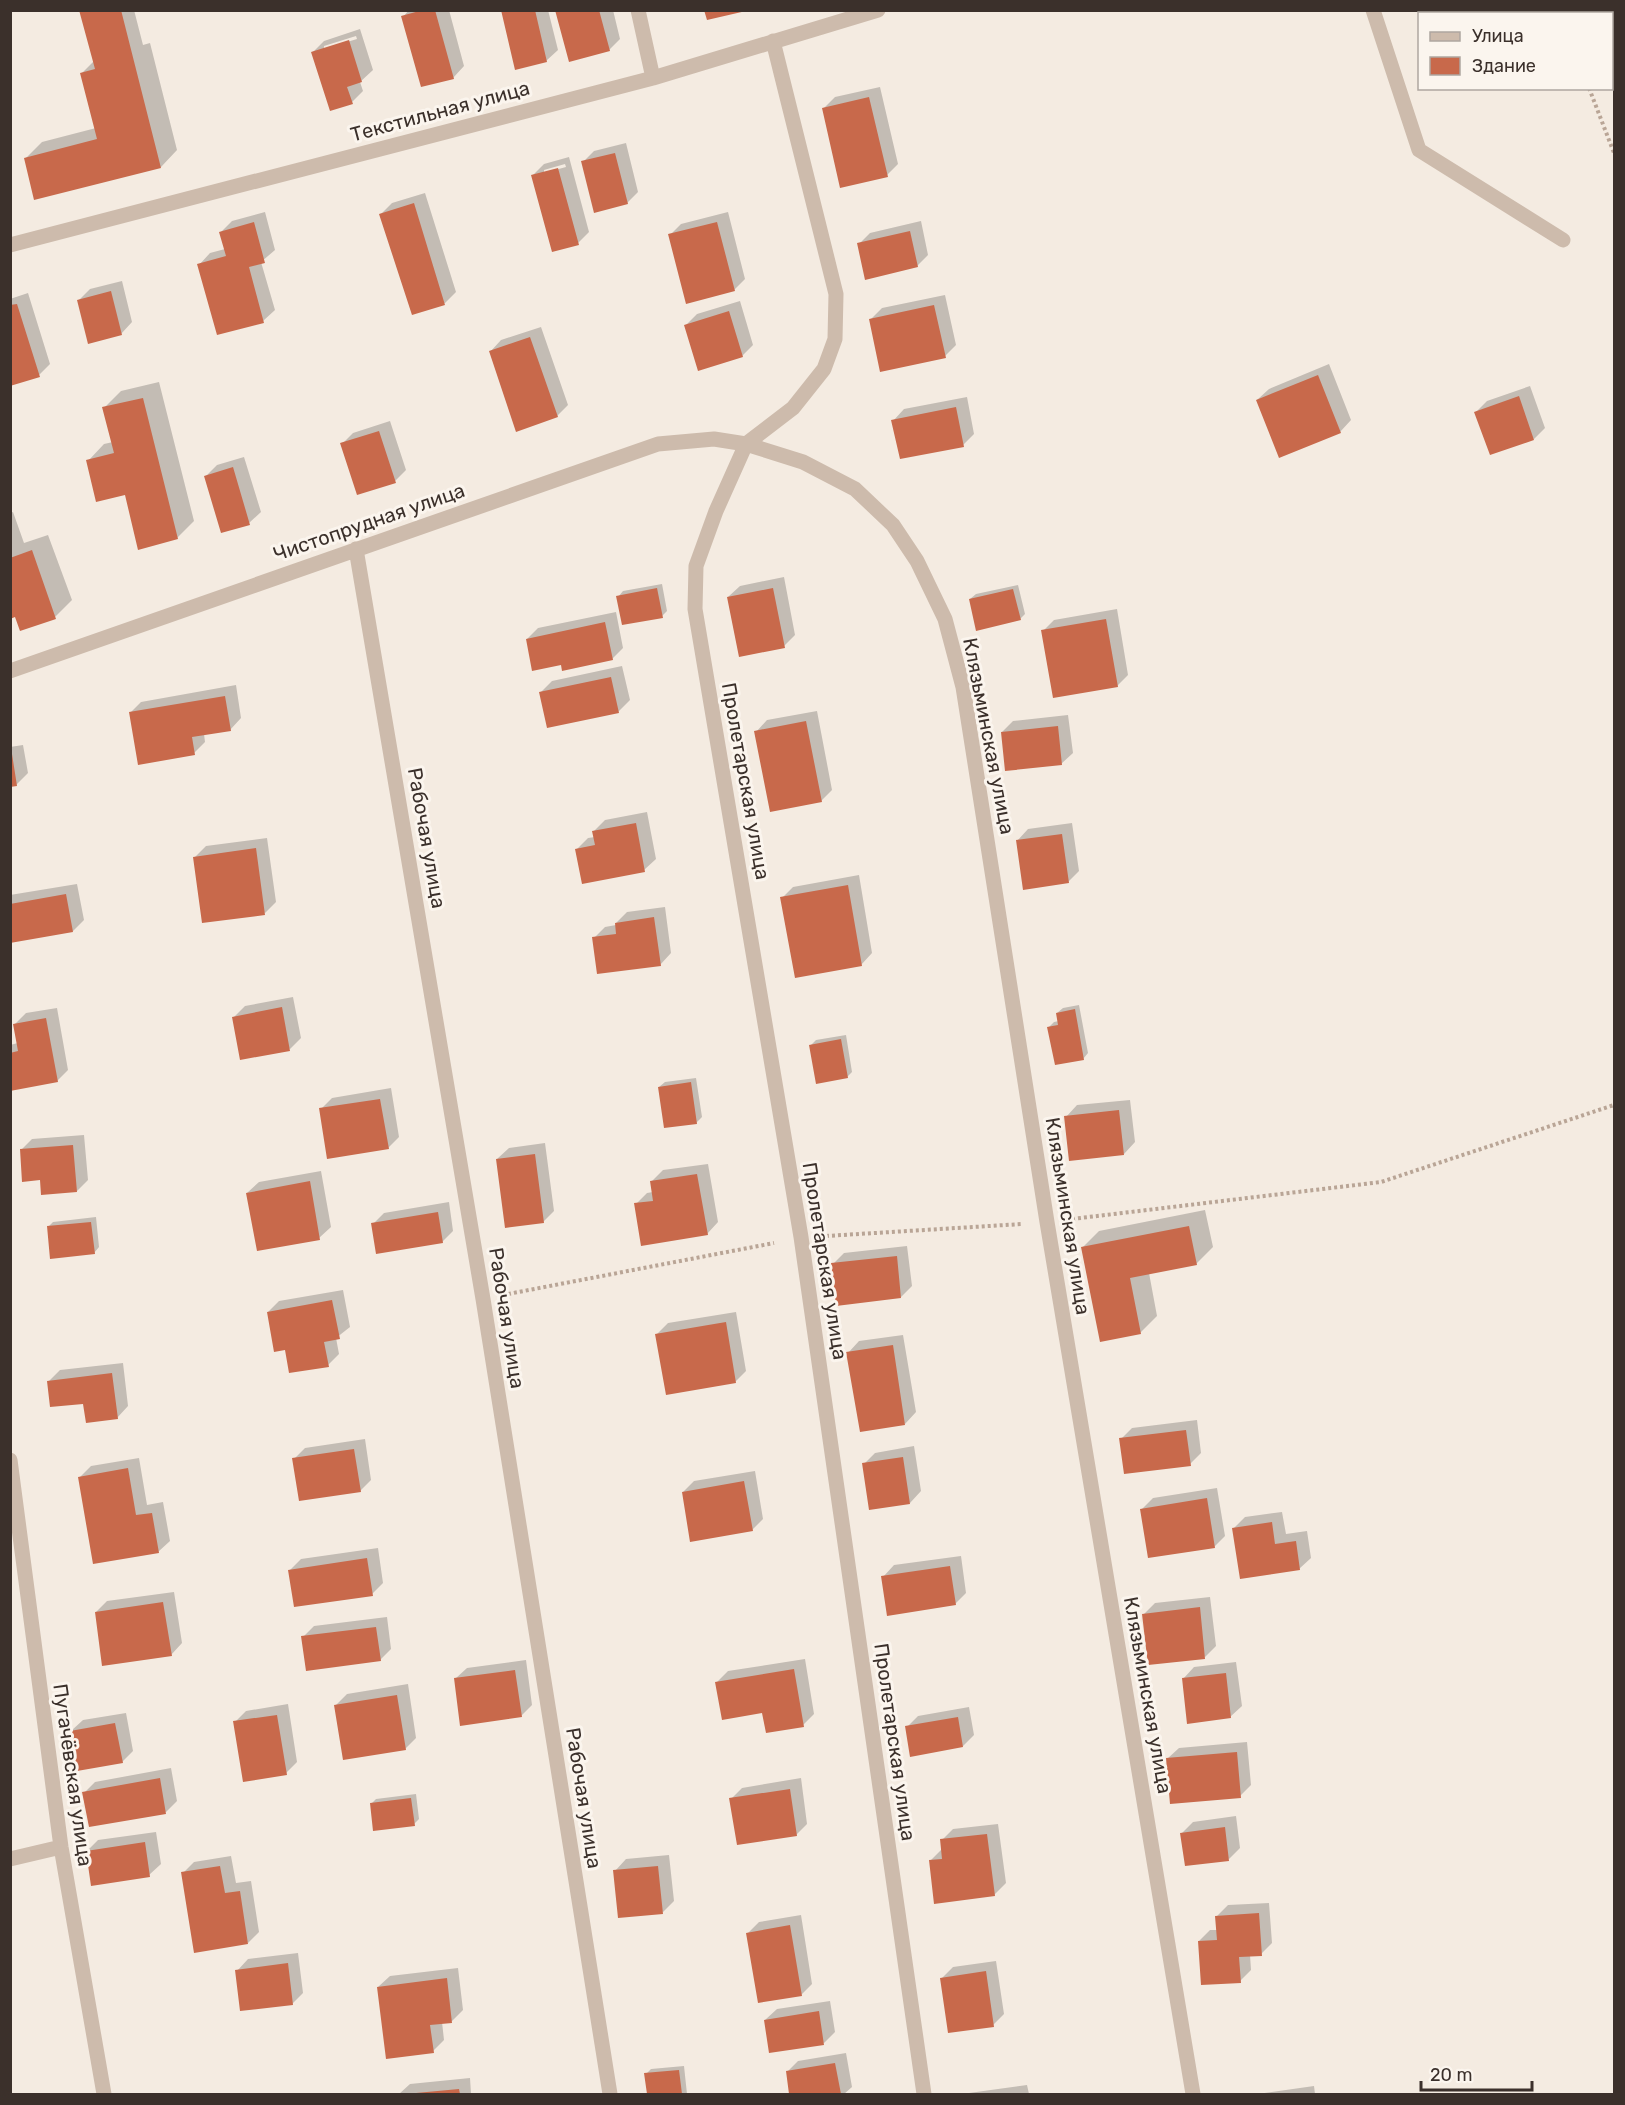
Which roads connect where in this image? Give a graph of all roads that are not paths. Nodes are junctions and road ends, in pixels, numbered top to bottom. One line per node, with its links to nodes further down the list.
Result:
1 (638, 10): 5 (street)
2 (878, 10): 4 (street, Текстильная улица)
3 (1373, 10): 6 (street)
4 (773, 41): 5 (street, Текстильная улица); 8 (street)
5 (653, 78): 7 (street, Текстильная улица)
6 (1563, 240)
7 (10, 245)
8 (746, 444): 9 (street, Чистопрудная улица); 16 (street, Пролетарская улица); 17 (street, Клязьминская улица)
9 (356, 549): 10 (street, Чистопрудная улица); 15 (street, Рабочая улица)
10 (10, 671)
11 (10, 1460): 12 (street, Пугачёвская улица)
12 (60, 1847): 13 (street); 14 (street, Пугачёвская улица)
13 (10, 1859)
14 (104, 2094)
15 (610, 2094)
16 (924, 2094)
17 (1193, 2094)

